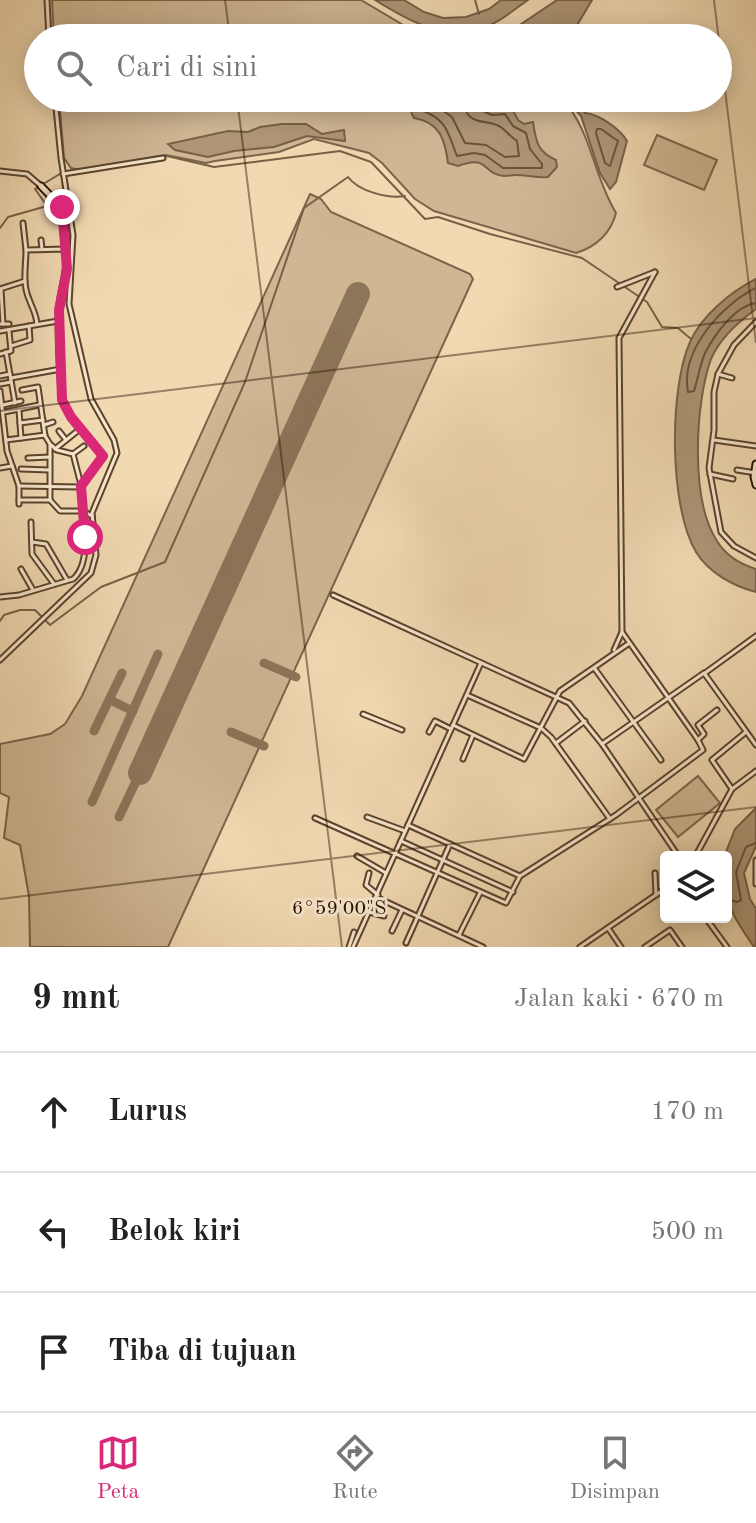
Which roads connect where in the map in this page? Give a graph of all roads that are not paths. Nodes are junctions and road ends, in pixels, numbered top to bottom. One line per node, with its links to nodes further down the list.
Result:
1 (47, 0): 2 (street)
2 (48, 24)
3 (56, 112): 6 (street)
4 (163, 158): 6 (street)
5 (0, 171): 7 (street)
6 (63, 174): 9 (street)
7 (39, 183): 9 (street)
8 (23, 223): 13 (street)
9 (69, 235): 12 (street); 77 (street)
10 (41, 240): 11 (street)
11 (42, 249): 12 (street); 13 (street)
12 (66, 249): 17 (street)
13 (26, 250): 14 (street)
14 (25, 281): 16 (street); 20 (street)
15 (617, 287): 87 (street)
16 (0, 289): 19 (street)
17 (58, 321): 20 (street); 27 (street)
18 (756, 322): 28 (street)
19 (4, 324)
20 (37, 324): 21 (street)
21 (29, 326): 22 (street); 24 (street)
22 (8, 330): 23 (street); 24 (street)
23 (0, 331)
24 (11, 346): 25 (street)
25 (6, 352): 26 (street); 30 (street)
26 (0, 354)
27 (61, 369): 30 (street); 46 (street)
28 (718, 374): 31 (street); 52 (street)
29 (0, 376): 30 (street)
30 (11, 378): 33 (street); 38 (street)
31 (732, 378)
32 (38, 380): 34 (street)
33 (0, 384)
34 (38, 387): 35 (street); 40 (street)
35 (22, 390)
36 (0, 391): 39 (street)
37 (21, 401): 38 (street)
38 (15, 403): 39 (street)
39 (3, 405): 42 (street)
40 (40, 405): 41 (street); 43 (street)
41 (19, 409): 42 (street); 45 (street)
42 (3, 414): 50 (street)
43 (44, 422): 44 (street); 45 (street); 48 (street)
44 (53, 422)
45 (20, 423): 49 (street)
46 (80, 429): 51 (street); 73 (street)
47 (59, 431): 51 (street)
48 (45, 435): 49 (street); 53 (street)
49 (21, 438): 50 (street)
50 (6, 440): 57 (street)
51 (66, 440): 56 (street)
52 (714, 440): 55 (street); 69 (street)
53 (50, 444): 56 (street); 60 (street)
54 (84, 446): 59 (street)
55 (756, 446)
56 (55, 449): 59 (street)
57 (7, 451): 58 (street); 63 (street)
58 (0, 452)
59 (73, 454): 73 (street)
60 (50, 457): 61 (street); 66 (street)
61 (28, 458)
62 (756, 464): 68 (street)
63 (12, 466): 64 (street); 72 (street)
64 (0, 468)
65 (21, 469): 66 (street)
66 (50, 470): 74 (street)
67 (737, 470): 68 (street)
68 (755, 472): 71 (street)
69 (710, 474): 70 (street); 80 (street)
70 (733, 479)
71 (756, 485)
72 (19, 486): 74 (street); 75 (street)
73 (81, 486): 74 (street); 76 (street)
74 (50, 487): 75 (street)
75 (50, 500): 76 (street)
76 (83, 511): 77 (street); 82 (street)
77 (92, 516): 91 (street)
78 (31, 522): 79 (street)
79 (32, 542): 82 (street); 83 (street)
80 (756, 558)
81 (21, 569): 84 (street)
82 (67, 580): 83 (street)
83 (54, 584): 84 (street)
84 (33, 590): 86 (street)
85 (333, 595): 92 (street)
86 (0, 597)
87 (622, 632): 89 (street); 90 (street)
88 (756, 636): 94 (street)
89 (628, 644): 90 (street); 97 (street)
90 (613, 653): 93 (street)
91 (0, 660)
92 (481, 663): 95 (street); 96 (street)
93 (594, 668): 96 (street); 101 (street)
94 (705, 673): 97 (street); 105 (street)
95 (467, 695): 102 (street); 103 (street)
96 (557, 696): 100 (street); 103 (street)
97 (667, 697): 101 (street); 108 (street)
98 (717, 710): 108 (street)
99 (363, 714): 104 (street)
100 (585, 721): 109 (street); 110 (street)
101 (633, 721): 110 (street); 113 (street)
102 (452, 727): 106 (street); 107 (street); 120 (street)
103 (541, 728): 107 (street); 109 (street)
104 (402, 730)
105 (747, 731): 111 (street); 115 (street)
106 (429, 732)
107 (473, 735): 112 (street)
108 (698, 740): 116 (street)
109 (556, 743): 119 (street)
110 (602, 744): 116 (street)
111 (756, 745)
112 (463, 759)
113 (661, 760)
114 (756, 771): 115 (street)
115 (732, 789): 125 (street)
116 (638, 798): 119 (street); 124 (street)
117 (367, 817): 121 (street)
118 (315, 818): 126 (street)
119 (610, 819): 134 (street)
120 (408, 825): 121 (street); 123 (street)
121 (405, 831): 122 (street)
122 (401, 841): 126 (street); 128 (street)
123 (450, 844): 128 (street); 134 (street)
124 (675, 851)
125 (698, 851)
126 (395, 855): 131 (street); 133 (street)
127 (357, 856): 131 (street)
128 (443, 859): 133 (street); 136 (street)
129 (756, 860): 135 (street)
130 (369, 873): 140 (street)
131 (386, 873): 140 (street)
132 (655, 873): 139 (street)
133 (435, 874): 138 (street); 145 (street)
134 (520, 876): 136 (street)
135 (756, 884)
136 (513, 892): 138 (street)
137 (660, 892): 139 (street)
138 (480, 893): 150 (street)
139 (656, 895): 147 (street)
140 (377, 896): 142 (street); 143 (street)
141 (358, 905): 143 (street)
142 (402, 910): 145 (street); 148 (street)
143 (369, 912): 144 (street); 152 (street)
144 (384, 916)
145 (417, 917): 150 (street); 151 (street)
146 (709, 923): 158 (street)
147 (608, 928): 154 (street); 155 (street)
148 (392, 931)
149 (354, 932): 152 (street)
150 (459, 935): 153 (street)
151 (406, 943)
152 (351, 947)
153 (483, 947)
154 (580, 947)
155 (621, 947)
156 (645, 947): 157 (street)
157 (682, 947)
158 (727, 947)

